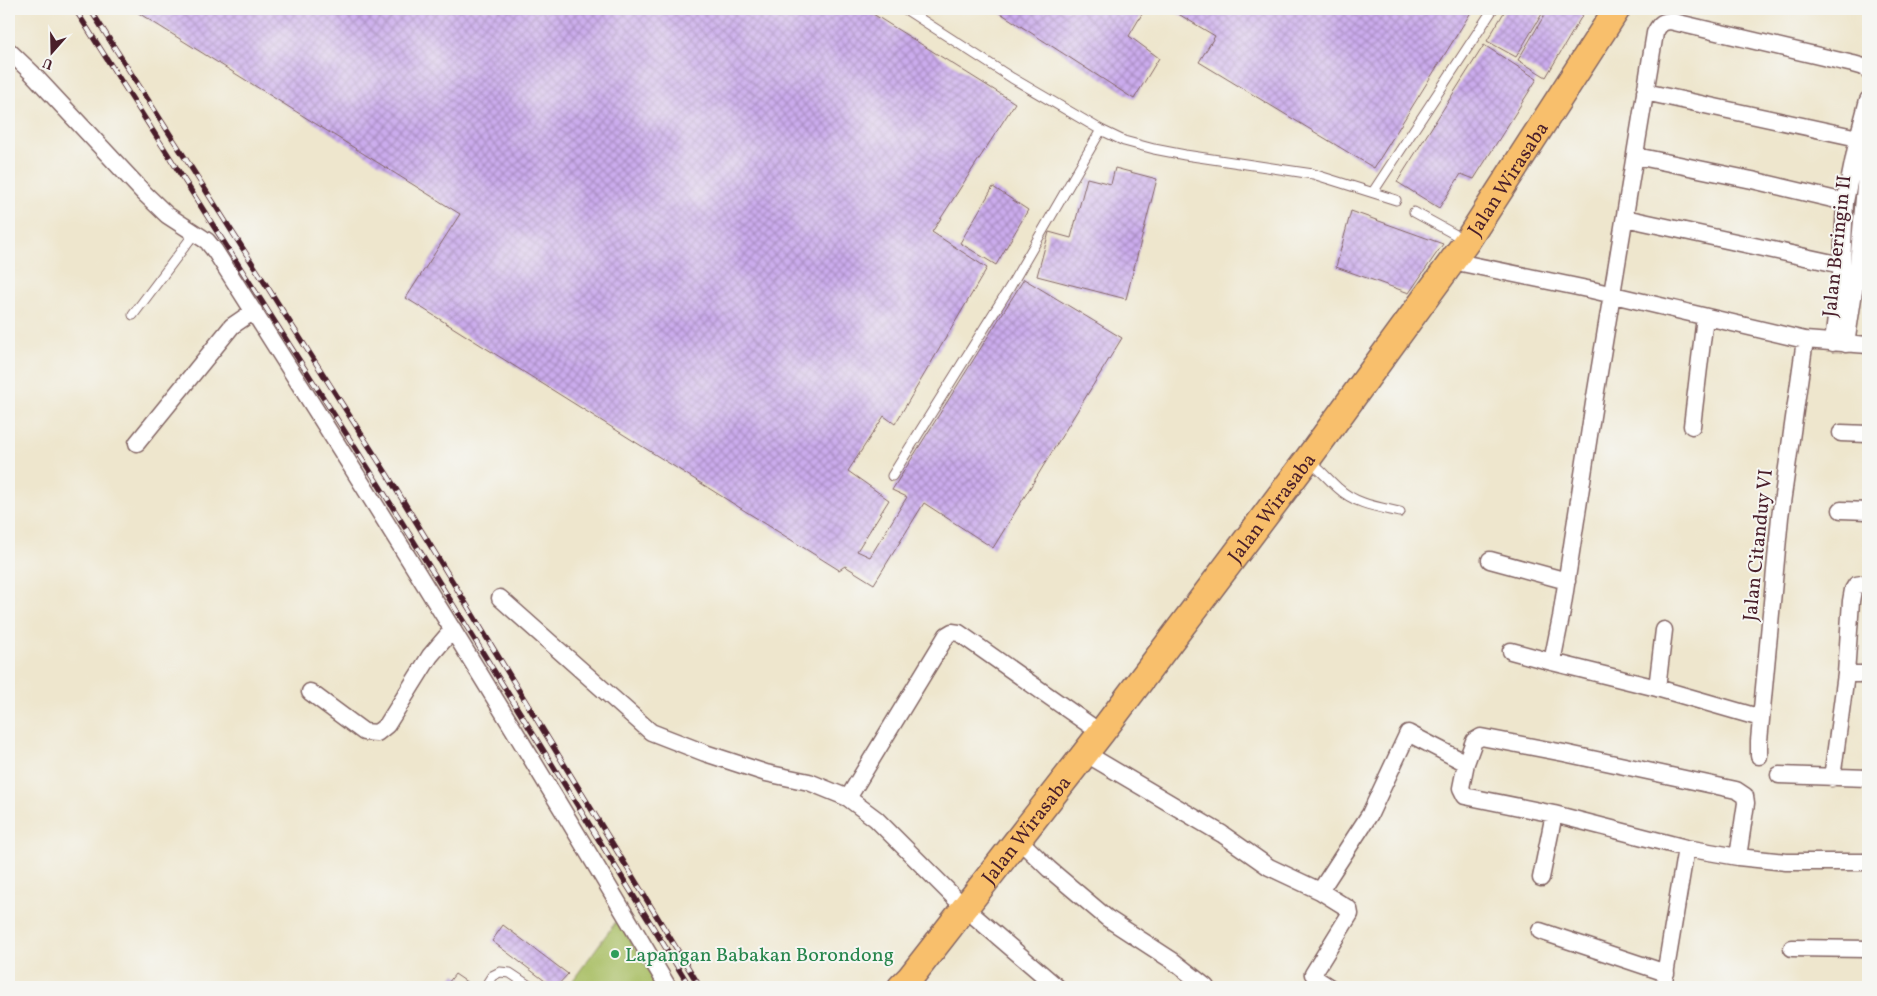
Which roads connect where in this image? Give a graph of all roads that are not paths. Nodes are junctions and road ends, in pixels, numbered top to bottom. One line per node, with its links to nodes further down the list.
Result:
1 (905, 9): 8 (lane)
2 (1493, 9): 13 (lane)
3 (1617, 9): 19 (main road, Jalan Wirasaba)
4 (9, 51): 18 (street)
5 (1868, 71): 6 (street)
6 (1646, 92): 9 (street); 11 (street)
7 (1868, 100): 9 (street)
8 (1101, 130): 13 (lane); 33 (lane)
9 (1858, 138): 15 (street)
10 (1868, 153): 12 (street, Jalan Beringin II)
11 (1636, 156): 15 (street); 17 (street)
12 (1867, 177): 20 (street, Jalan Beringin II)
13 (1373, 192): 14 (lane)
14 (1396, 200)
15 (1845, 202): 20 (street)
16 (1414, 212): 19 (lane)
17 (1625, 218): 20 (street); 21 (street)
18 (194, 234): 22 (street); 23 (lane)
19 (1460, 251): 21 (street); 32 (main road, Jalan Wirasaba)
20 (1856, 264): 26 (street, Jalan Beringin II)
21 (1612, 296): 24 (street); 38 (street)
22 (254, 311): 31 (street); 41 (street)
23 (133, 315)
24 (1705, 317): 25 (street); 28 (street)
25 (1805, 340): 26 (street); 49 (street, Jalan Citanduy VI)
26 (1840, 343): 27 (street)
27 (1868, 345)
28 (1692, 426)
29 (1841, 434): 30 (street)
30 (1868, 434)
31 (136, 443)
32 (1307, 460): 36 (lane); 50 (main road, Jalan Wirasaba)
33 (892, 476)
34 (1840, 510): 35 (street)
35 (1868, 511)
36 (1400, 512)
37 (1490, 560): 38 (street)
38 (1567, 582): 44 (street)
39 (1868, 583): 45 (street)
40 (500, 598): 57 (street)
41 (453, 630): 48 (street); 72 (street)
42 (1664, 630): 47 (street)
43 (1511, 652): 44 (street)
44 (1552, 662): 47 (street)
45 (1846, 674): 46 (street); 55 (street)
46 (1868, 674)
47 (1657, 688): 49 (street)
48 (310, 692)
49 (1761, 718): 52 (street, Jalan Citanduy VI)
50 (1101, 733): 51 (main road, Jalan Wirasaba); 57 (street)
51 (1085, 753): 59 (main road, Jalan Wirasaba); 64 (street)
52 (1759, 756)
53 (1466, 763): 58 (street); 61 (street); 64 (street)
54 (1779, 775): 55 (street)
55 (1832, 778): 56 (street)
56 (1868, 778)
57 (848, 798): 65 (street)
58 (1554, 814): 60 (street); 63 (street)
59 (1019, 840): 65 (main road, Jalan Wirasaba); 75 (street)
60 (1686, 848): 61 (street); 69 (street)
61 (1738, 857): 62 (street)
62 (1868, 862)
63 (1541, 878)
64 (1320, 891): 76 (street)
65 (966, 909): 73 (main road, Jalan Wirasaba); 74 (street)
66 (1540, 931): 69 (street)
67 (1792, 948): 68 (street)
68 (1868, 949)
69 (1664, 980)
70 (485, 987): 71 (lane)
71 (531, 987)
72 (668, 987)
73 (901, 987)
74 (1057, 987)
75 (1206, 987)
76 (1329, 987)

